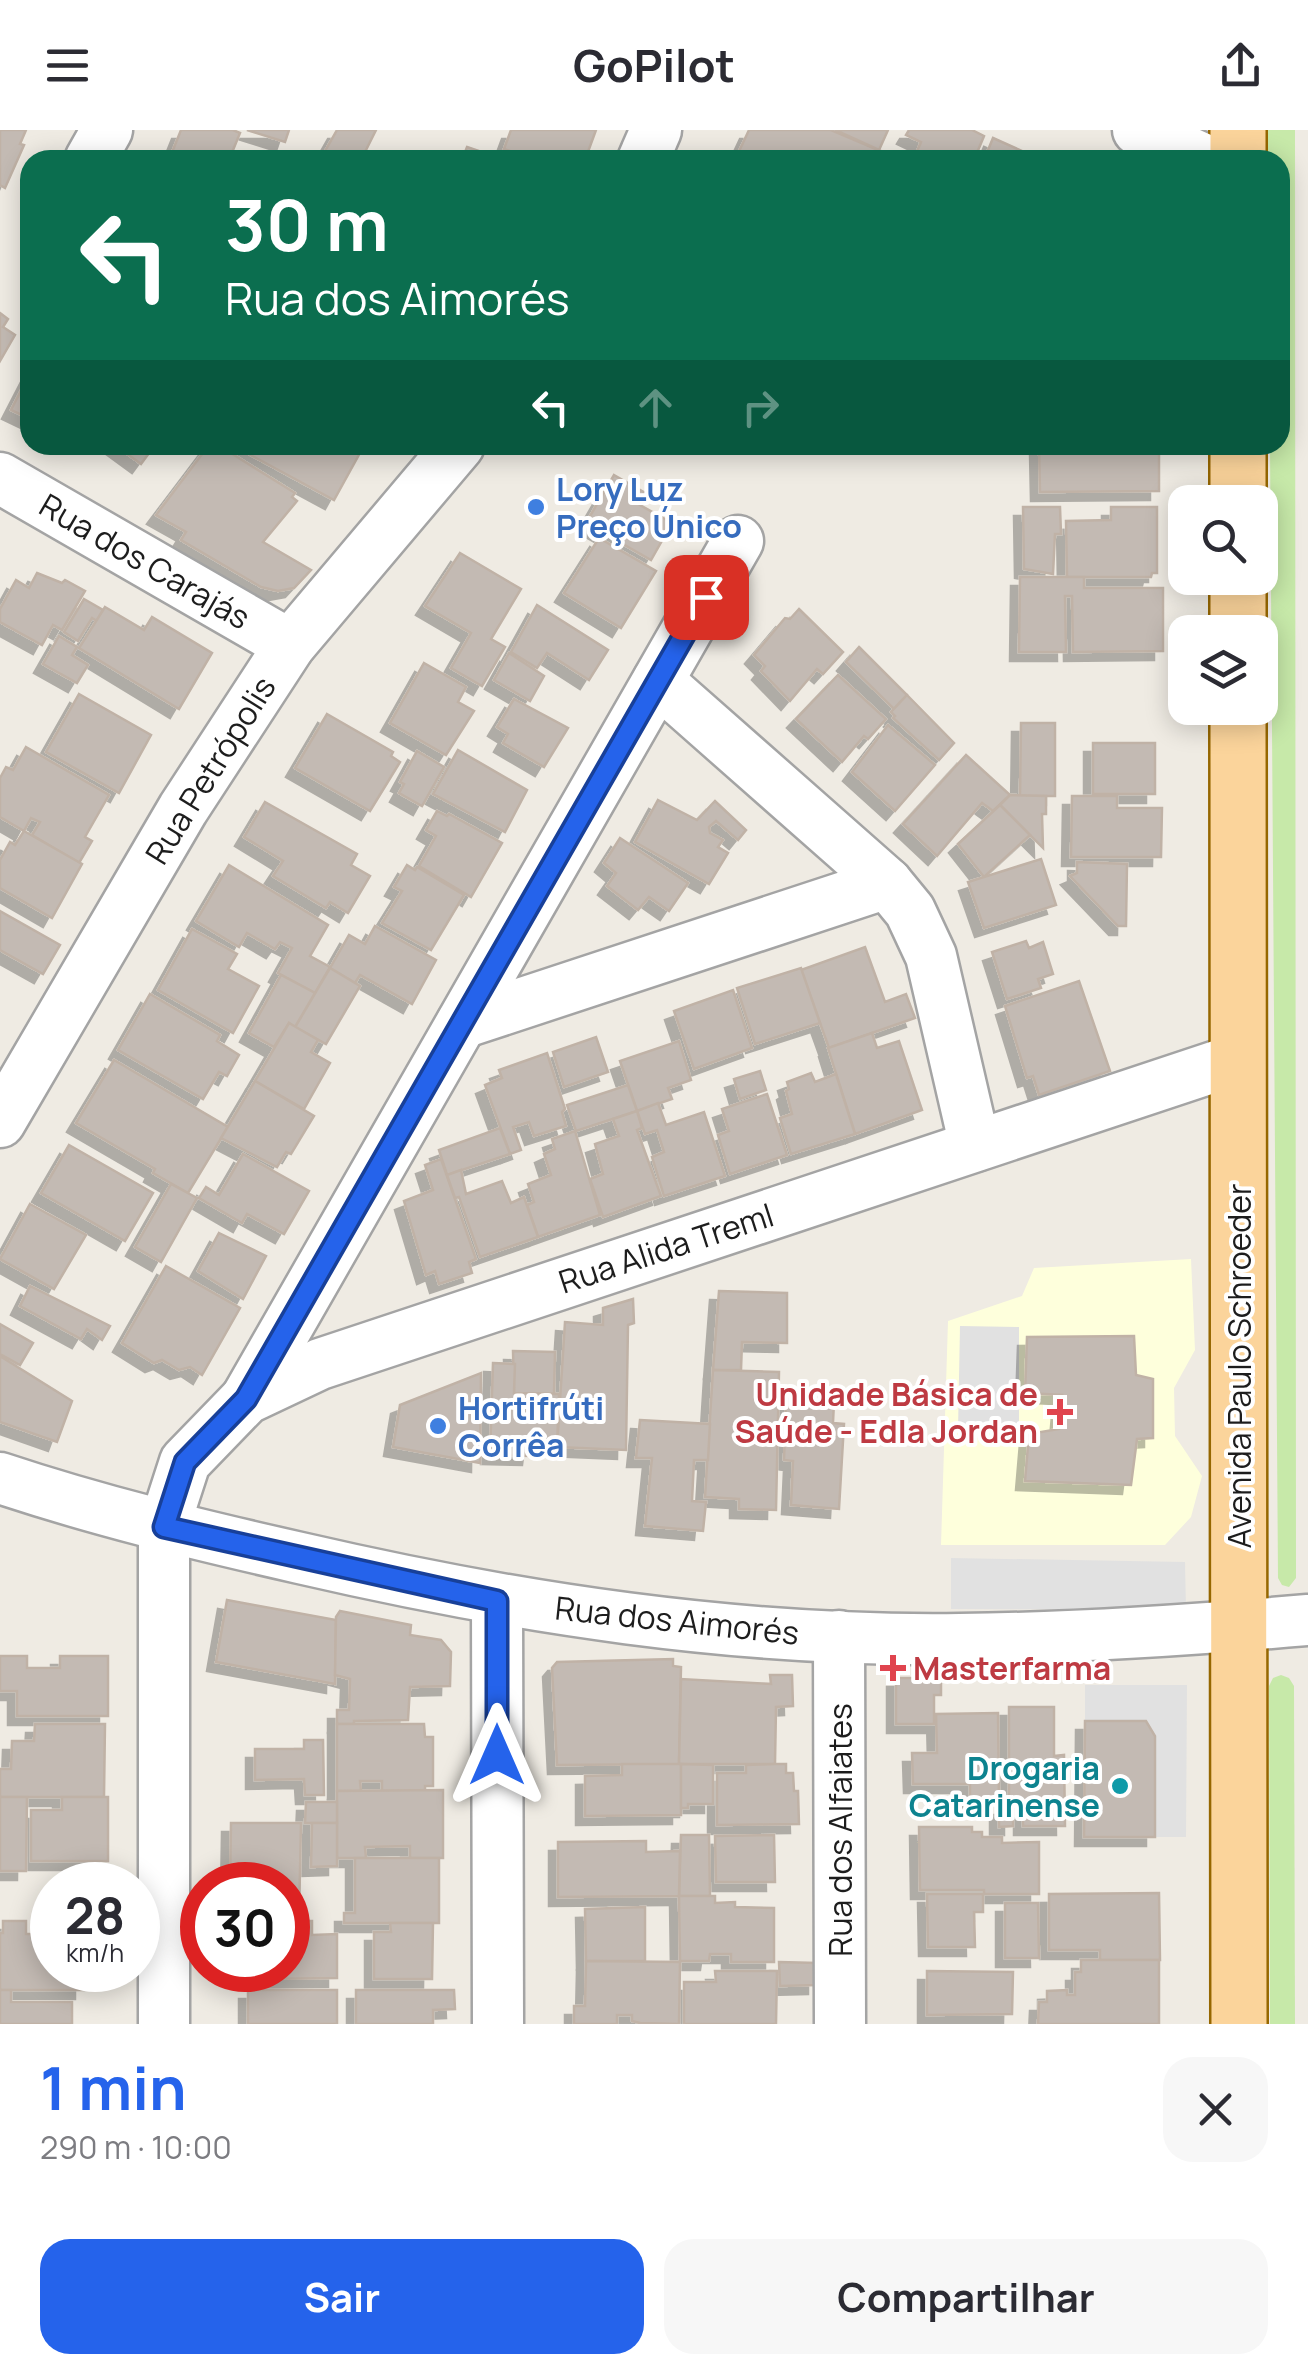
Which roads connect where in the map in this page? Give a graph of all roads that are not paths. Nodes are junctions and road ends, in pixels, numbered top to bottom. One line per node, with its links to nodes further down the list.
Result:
1 (1138, 130): 2 (street)
2 (1183, 150)
3 (451, 455): 8 (street, Rua Petrópolis)
4 (1238, 455): 6 (main road)
5 (0, 478): 8 (street, Rua dos Carajás)
6 (1238, 485)
7 (738, 541): 9 (street)
8 (290, 645): 14 (street, Rua Petrópolis)
9 (658, 680): 11 (street); 12 (street)
10 (1238, 725): 13 (main road, Avenida Paulo Schroeder)
11 (887, 882): 12 (street); 15 (street)
12 (462, 1023): 16 (street)
13 (1238, 1059): 15 (street, Rua Alida Treml); 21 (main road, Avenida Paulo Schroeder)
14 (0, 1122)
15 (975, 1146): 16 (street, Rua Alida Treml)
16 (246, 1399): 18 (street, Rua Alida Treml)
17 (0, 1478): 18 (street, Rua dos Aimorés)
18 (164, 1527): 19 (street, Rua dos Aimorés); 23 (street, Rua Alida Treml)
19 (497, 1601): 22 (street, Rua dos Aimorés); 24 (street)
20 (1308, 1620): 21 (street, Rua dos Aimorés)
21 (1239, 1626): 22 (street, Rua dos Aimorés); 26 (main road, Avenida Paulo Schroeder)
22 (839, 1636): 25 (street, Rua dos Alfaiates)
23 (164, 2024)
24 (498, 2024)
25 (840, 2024)
26 (1239, 2024)

